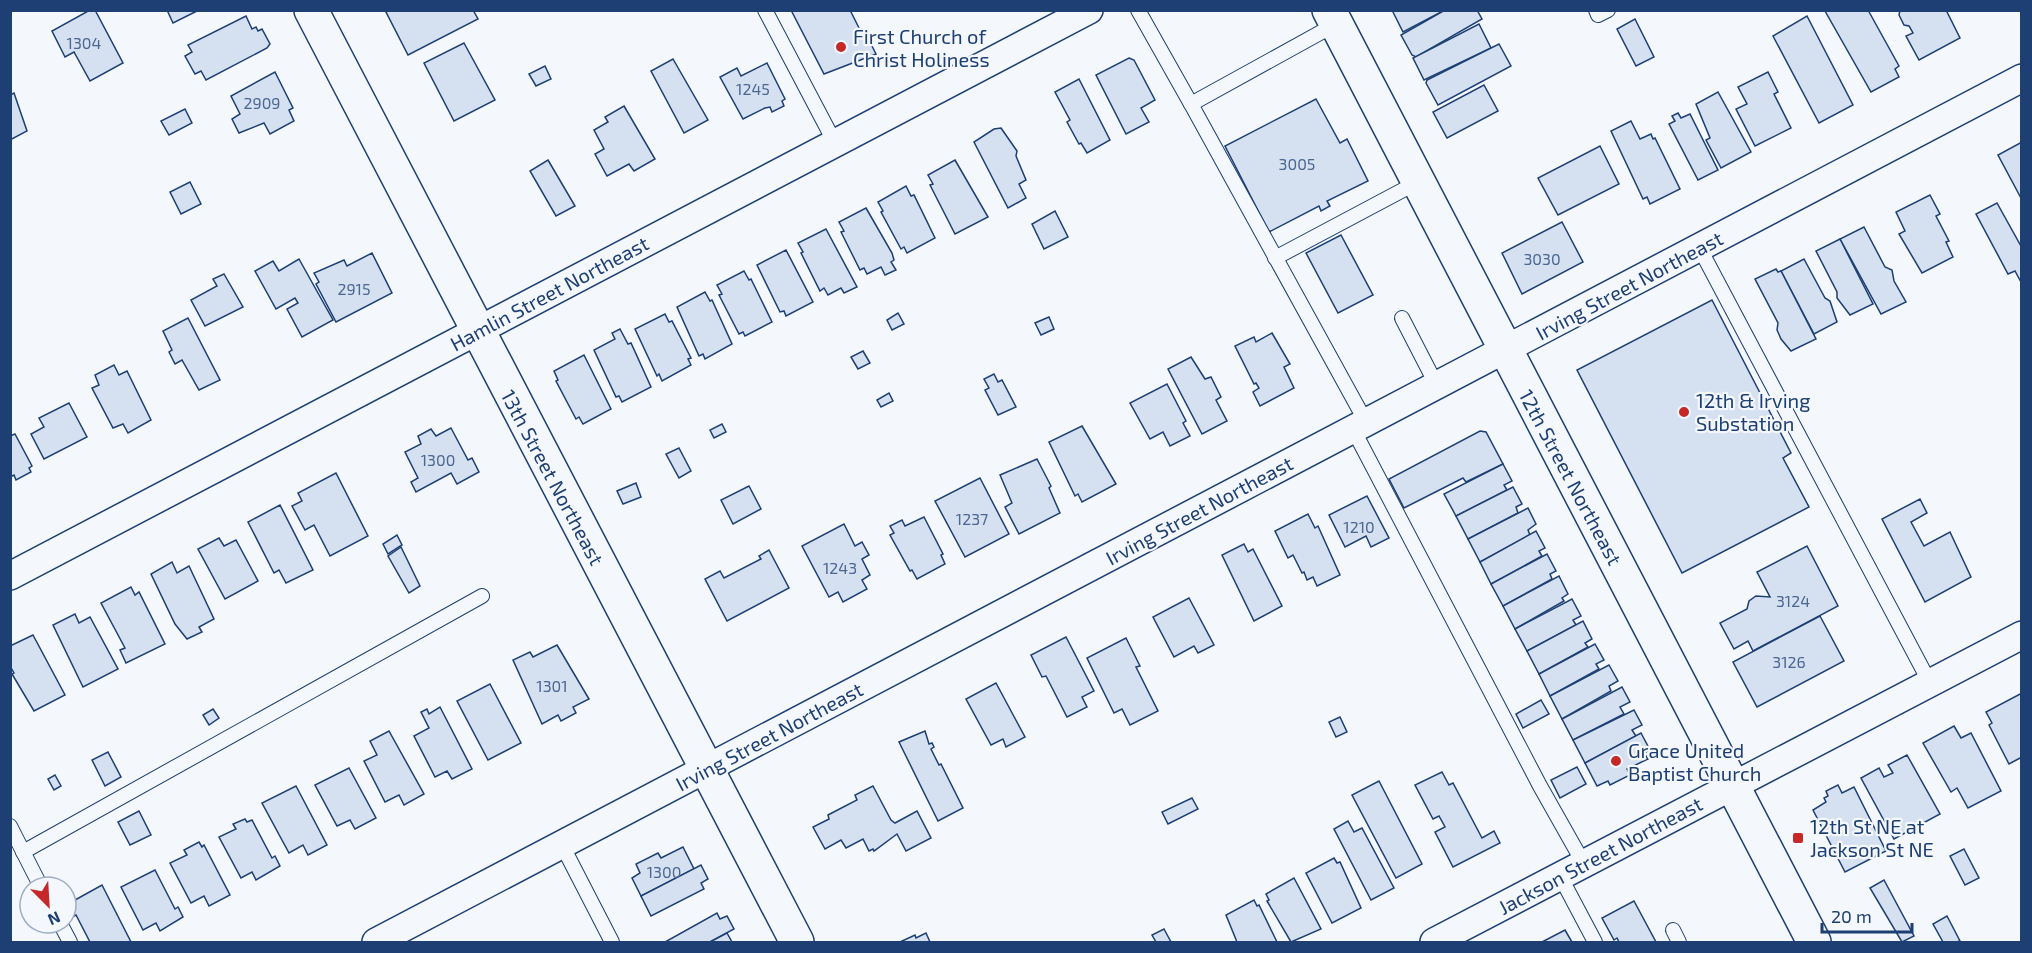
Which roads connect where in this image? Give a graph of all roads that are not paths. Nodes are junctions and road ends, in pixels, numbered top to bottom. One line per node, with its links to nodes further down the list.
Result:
1 (311, 10): 15 (street, 13th Street Northeast)
2 (765, 10): 10 (lane)
3 (1089, 10): 10 (street, Hamlin Street Northeast)
4 (1138, 10): 9 (lane)
5 (1596, 10): 6 (lane)
6 (1608, 10)
7 (1333, 17): 9 (lane); 11 (street, 12th Street Northeast)
8 (2022, 78): 12 (street, Irving Street Northeast)
9 (1191, 104): 13 (lane)
10 (835, 143): 15 (street, Hamlin Street Northeast)
11 (1418, 182): 13 (lane); 16 (street, 12th Street Northeast)
12 (1699, 247): 16 (street, Irving Street Northeast); 22 (lane)
13 (1275, 258): 18 (lane)
14 (1402, 318): 17 (lane)
15 (477, 331): 19 (street, Hamlin Street Northeast); 23 (street, 13th Street Northeast)
16 (1505, 350): 17 (street, Irving Street Northeast); 24 (street, 12th Street Northeast)
17 (1437, 386): 18 (street, Irving Street Northeast)
18 (1359, 425): 23 (street, Irving Street Northeast); 28 (lane)
19 (10, 576)
20 (482, 596): 27 (lane)
21 (2022, 635): 22 (street, Jackson Street Northeast)
22 (1930, 683): 24 (street, Jackson Street Northeast)
23 (707, 768): 26 (street, Irving Street Northeast); 33 (street, 13th Street Northeast)
24 (1733, 786): 28 (street, Jackson Street Northeast); 37 (street, 12th Street Northeast)
25 (10, 826): 27 (lane)
26 (561, 845): 31 (street, Irving Street Northeast); 32 (lane)
27 (24, 852): 29 (lane)
28 (1572, 870): 34 (street, Jackson Street Northeast); 35 (lane)
29 (35, 875)
30 (1672, 930): 36 (lane)
31 (376, 942)
32 (612, 942)
33 (797, 942)
34 (1434, 942)
35 (1595, 942)
36 (1679, 942)
37 (1814, 942)

